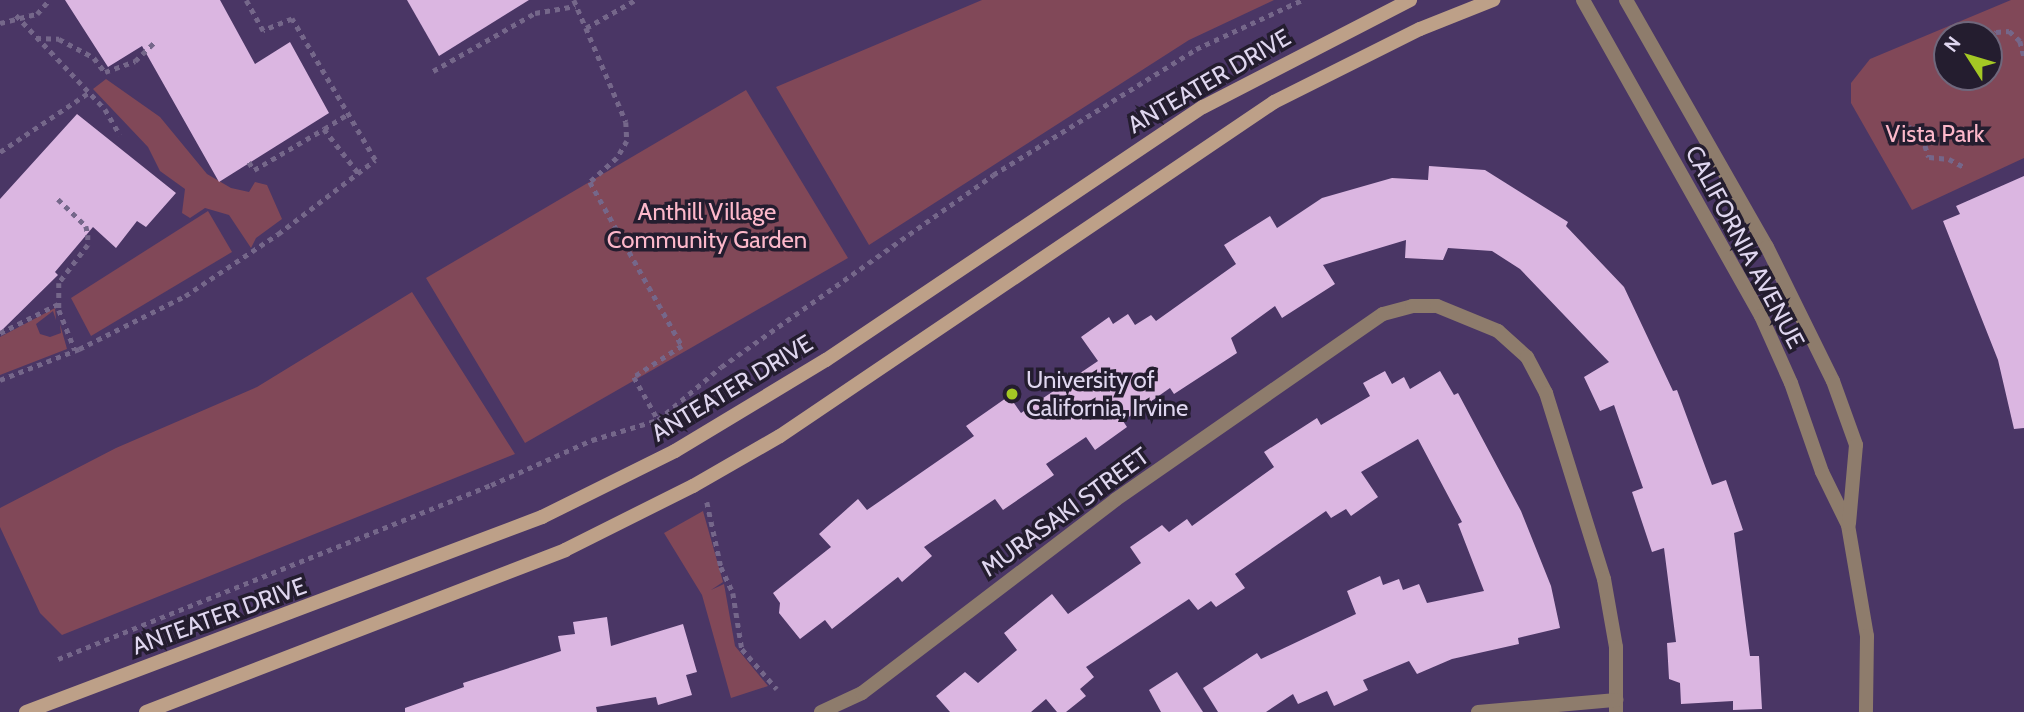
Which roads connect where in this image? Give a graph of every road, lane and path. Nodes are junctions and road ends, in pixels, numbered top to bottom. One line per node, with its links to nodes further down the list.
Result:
1 (49, 0): 10 (path)
2 (246, 0): 19 (path)
3 (635, 0): 12 (path)
4 (1302, 0): 32 (path)
5 (1410, 0): 33 (main road, ANTEATER DRIVE)
6 (1493, 0): 34 (main road, ANTEATER DRIVE)
7 (1583, 0): 35 (street, CALIFORNIA AVENUE)
8 (1626, 0): 35 (street, CALIFORNIA AVENUE)
9 (574, 3): 12 (path); 17 (path)
10 (16, 15): 11 (path); 14 (path)
11 (0, 23)
12 (586, 28): 32 (path)
13 (2003, 31): 16 (path)
14 (35, 38): 15 (path); 18 (path)
15 (156, 41)
16 (2024, 56)
17 (433, 71)
18 (88, 93): 22 (path); 23 (path)
19 (348, 114): 20 (path); 26 (path)
20 (324, 129): 24 (path); 26 (path)
21 (1890, 131): 25 (path)
22 (120, 135)
23 (0, 152)
24 (249, 162)
25 (1964, 167)
26 (360, 175): 30 (path)
27 (58, 199): 28 (path)
28 (58, 304): 29 (path); 30 (path)
29 (0, 333)
30 (75, 350): 31 (path)
31 (0, 380)
32 (659, 420): 33 (path); 36 (path)
33 (675, 451): 39 (main road, ANTEATER DRIVE)
34 (693, 486): 37 (path); 41 (main road, ANTEATER DRIVE)
35 (1848, 525): 44 (street, CALIFORNIA AVENUE)
36 (58, 659)
37 (777, 689)
38 (1616, 706): 42 (street, MURASAKI STREET); 43 (street)
39 (43, 708): 40 (main road, ANTEATER DRIVE)
40 (26, 712)
41 (146, 712)
42 (821, 712)
43 (1478, 712)
44 (1866, 712)

